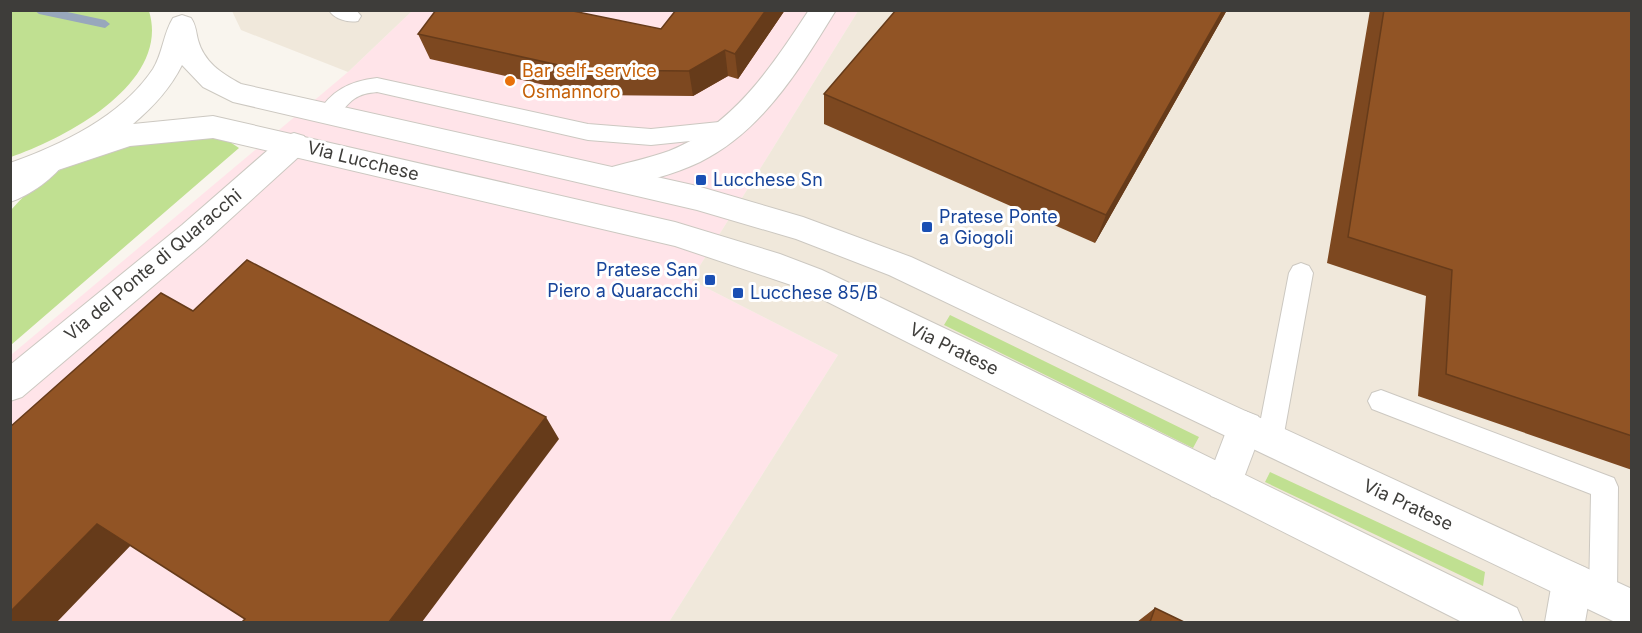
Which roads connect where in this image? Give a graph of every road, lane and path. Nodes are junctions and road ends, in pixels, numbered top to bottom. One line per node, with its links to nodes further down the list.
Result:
1 (823, 10): 4 (main road)
2 (181, 19): 3 (main road, Via Lucchese); 6 (main road, Via Lucchese)
3 (327, 115): 4 (lane); 8 (main road, Via Lucchese)
4 (729, 129): 8 (main road)
5 (294, 144): 6 (main road, Via Lucchese); 11 (main road, Via Lucchese); 13 (main road, Via del Ponte di Quaracchi)
6 (51, 160): 7 (main road, Via Lucchese); 9 (main road)
7 (10, 175)
8 (613, 178): 10 (main road, Via Lucchese)
9 (10, 190)
10 (697, 198): 15 (main road, Via Pratese)
11 (675, 234): 16 (main road, Via Pratese)
12 (1301, 273): 15 (lane)
13 (10, 386)
14 (1381, 401): 17 (lane)
15 (1257, 433): 16 (main road); 17 (main road, Via Pratese)
16 (1224, 484): 18 (main road, Via Pratese)
17 (1602, 596): 19 (main road)
18 (1503, 622)
19 (1565, 622)

